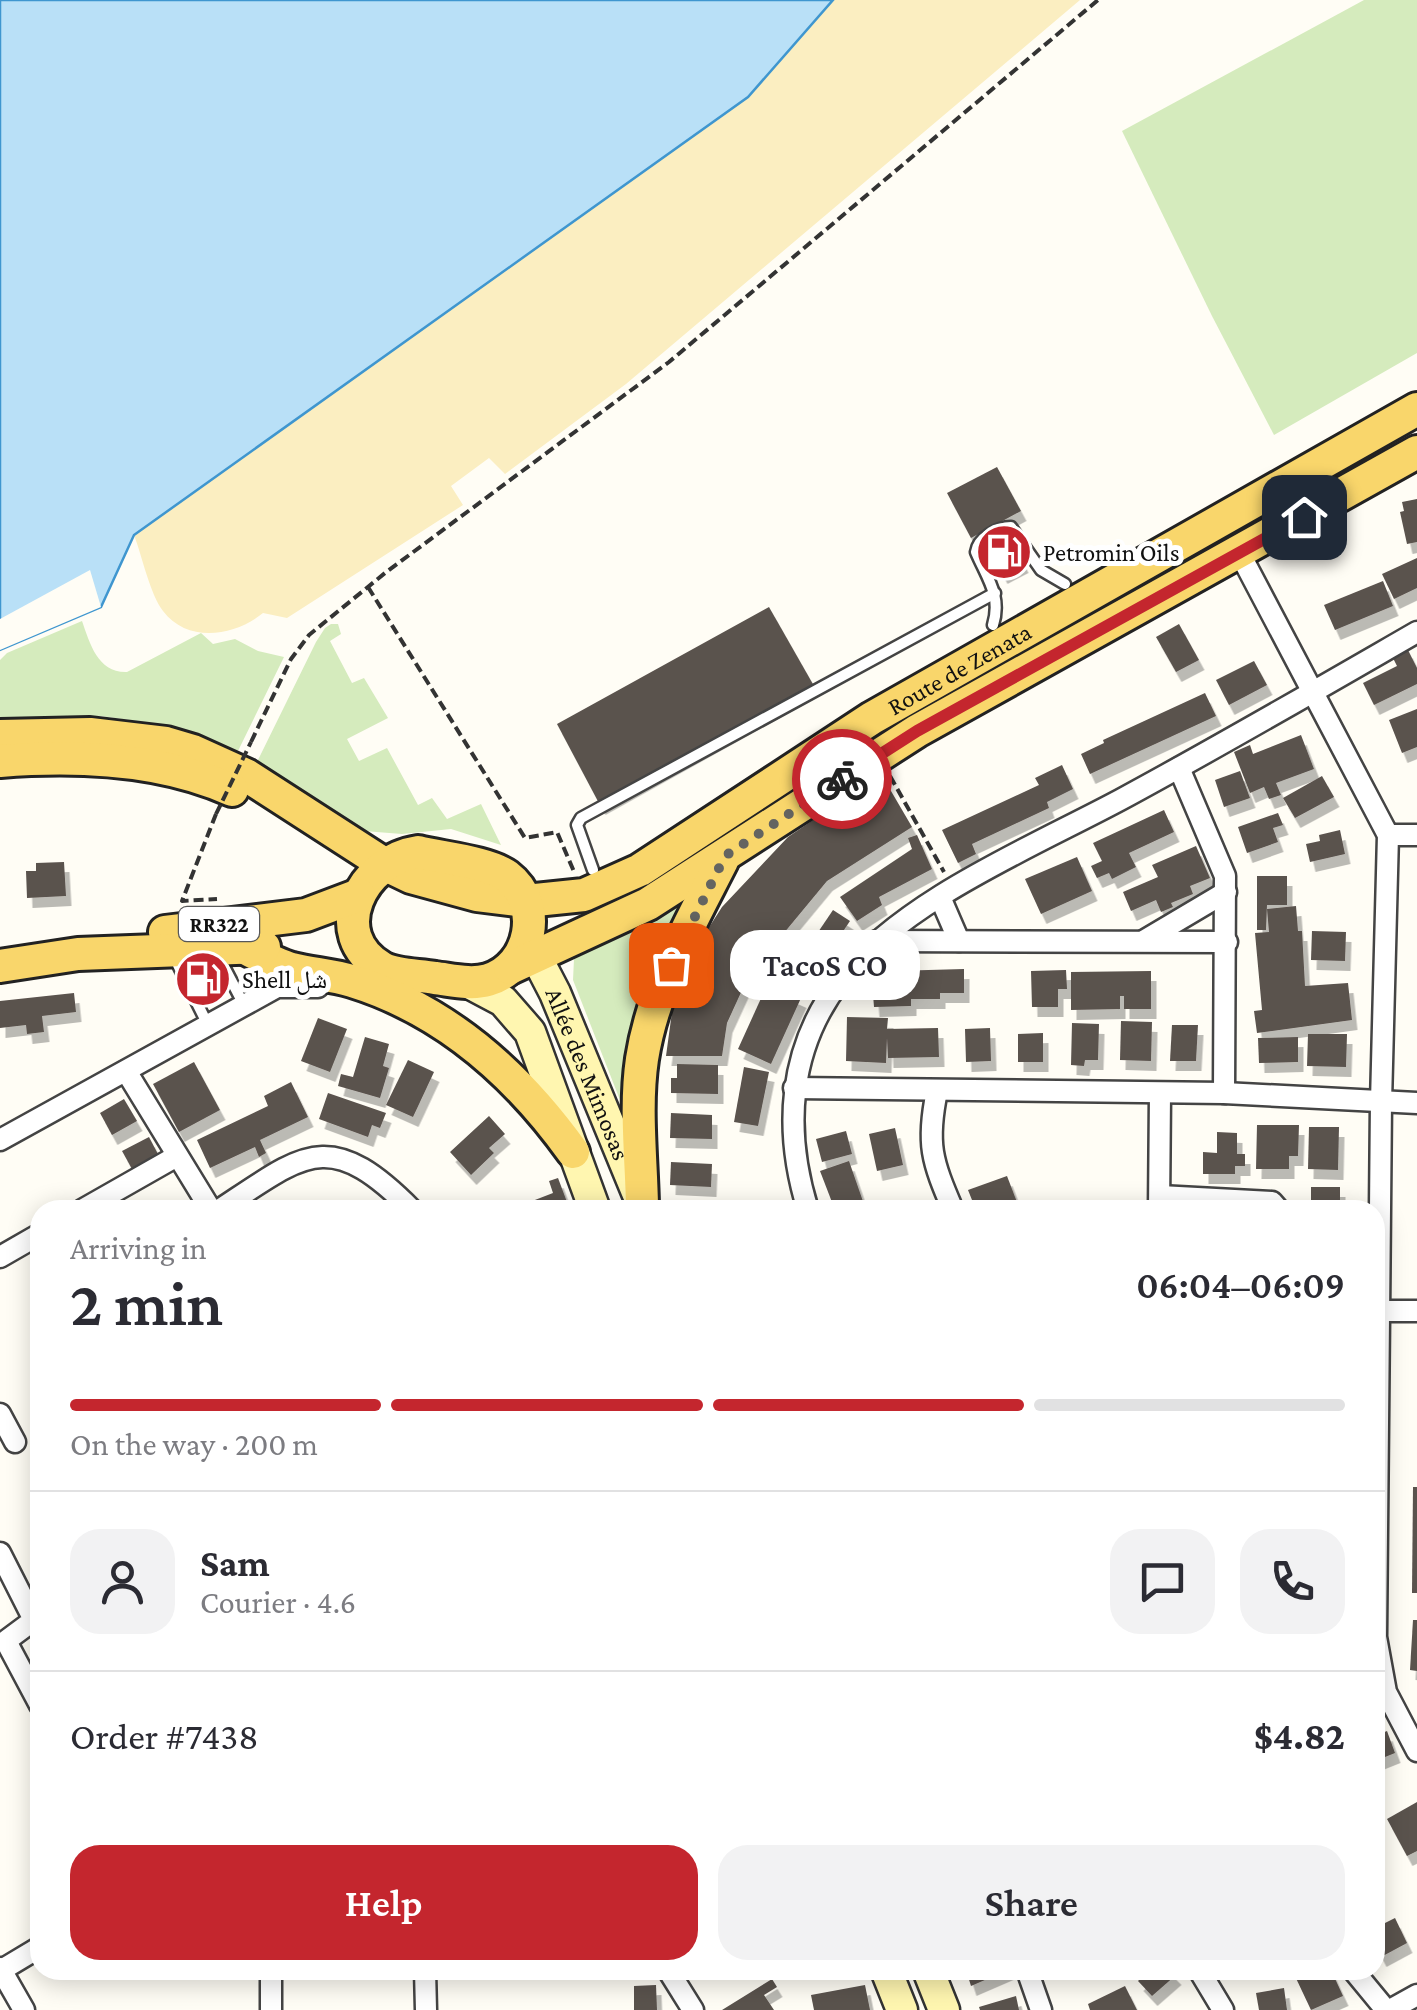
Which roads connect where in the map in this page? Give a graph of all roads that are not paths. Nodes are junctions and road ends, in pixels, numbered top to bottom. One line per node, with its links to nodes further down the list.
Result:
1 (1417, 388): 8 (main road, Route de Zenata / RR322)
2 (1417, 409): 22 (main road, Route de Zenata / RR322)
3 (1417, 424): 22 (main road, Route de Zenata / RR322)
4 (1417, 452): 7 (main road, Route de Zenata / RR322)
5 (1417, 464): 6 (lane)
6 (1329, 514)
7 (1239, 552): 11 (street); 17 (main road, Route de Zenata / RR322)
8 (1065, 584): 9 (main road, Route de Zenata / RR322); 9 (lane)
9 (994, 609): 18 (main road, Route de Zenata / RR322); 18 (lane)
10 (1417, 632): 11 (street)
11 (1314, 692): 14 (street); 15 (street)
12 (0, 736): 19 (main road)
13 (0, 761): 19 (main road)
14 (1179, 768): 20 (street); 21 (street)
15 (1388, 835): 16 (street); 41 (street)
16 (1417, 836)
17 (725, 856): 22 (main road, Route de Zenata / RR322); 52 (main road)
18 (584, 873): 22 (main road, Route de Zenata / RR322)
19 (371, 878): 22 (main road, Route de Zenata / RR322); 22 (main road, RR322); 27 (main road, RR322); 32 (main road)
20 (1226, 892): 25 (street); 26 (street)
21 (947, 893): 23 (street); 24 (street)
22 (525, 929): 33 (main road, RR322); 51 (main road, Allée des Mimosas)
23 (877, 941): 24 (street); 37 (street)
24 (959, 941): 25 (street)
25 (1144, 941): 26 (street)
26 (1226, 942): 40 (street)
27 (78, 954): 29 (main road, RR322); 30 (main road, RR322)
28 (227, 954): 29 (main road, RR322); 32 (main road, RR322); 34 (lane); 45 (main road)
29 (166, 958): 31 (lane); 35 (lane)
30 (0, 966)
31 (196, 966)
32 (379, 966): 33 (main road, RR322)
33 (469, 982): 45 (main road, Allée des Mimosas)
34 (244, 1006): 35 (street); 45 (street)
35 (208, 1025): 36 (street)
36 (126, 1071): 43 (street); 44 (street)
37 (794, 1088): 38 (street); 53 (street)
38 (937, 1091): 39 (street); 54 (street)
39 (1160, 1094): 40 (street); 55 (street)
40 (1224, 1094): 41 (street)
41 (1381, 1102): 42 (street); 56 (street)
42 (1417, 1102)
43 (0, 1140)
44 (177, 1156): 46 (street); 47 (street)
45 (577, 1162): 50 (main road, Allée des Mimosas)
46 (100, 1200)
47 (205, 1200)
48 (234, 1200): 49 (street)
49 (401, 1200)
50 (591, 1200)
51 (640, 1200)
52 (643, 1200)
53 (806, 1200)
54 (949, 1200)
55 (1159, 1200)
56 (1380, 1200)
57 (30, 1240): 58 (street)
58 (0, 1257)
59 (1385, 1311): 60 (street)
60 (1417, 1312)
61 (0, 1414): 62 (street)
62 (15, 1442)
63 (0, 1553): 64 (street)
64 (30, 1612)
65 (30, 1623): 66 (street)
66 (30, 1686)
67 (1385, 1686): 68 (street)
68 (1417, 1751)
69 (30, 1954): 70 (street)
70 (0, 1970): 81 (street)
71 (271, 1980): 82 (street)
72 (426, 1980): 83 (street)
73 (674, 1980): 84 (street)
74 (890, 1980): 85 (main road)
75 (932, 1980): 86 (main road)
76 (1030, 1980): 87 (street)
77 (1204, 1980): 80 (street)
78 (1362, 1980): 88 (street)
79 (1417, 1995): 88 (street)
80 (1213, 2006)
81 (24, 2010)
82 (271, 2010)
83 (426, 2010)
84 (693, 2010)
85 (902, 2010)
86 (944, 2010)
87 (1041, 2010)
88 (1388, 2010)

